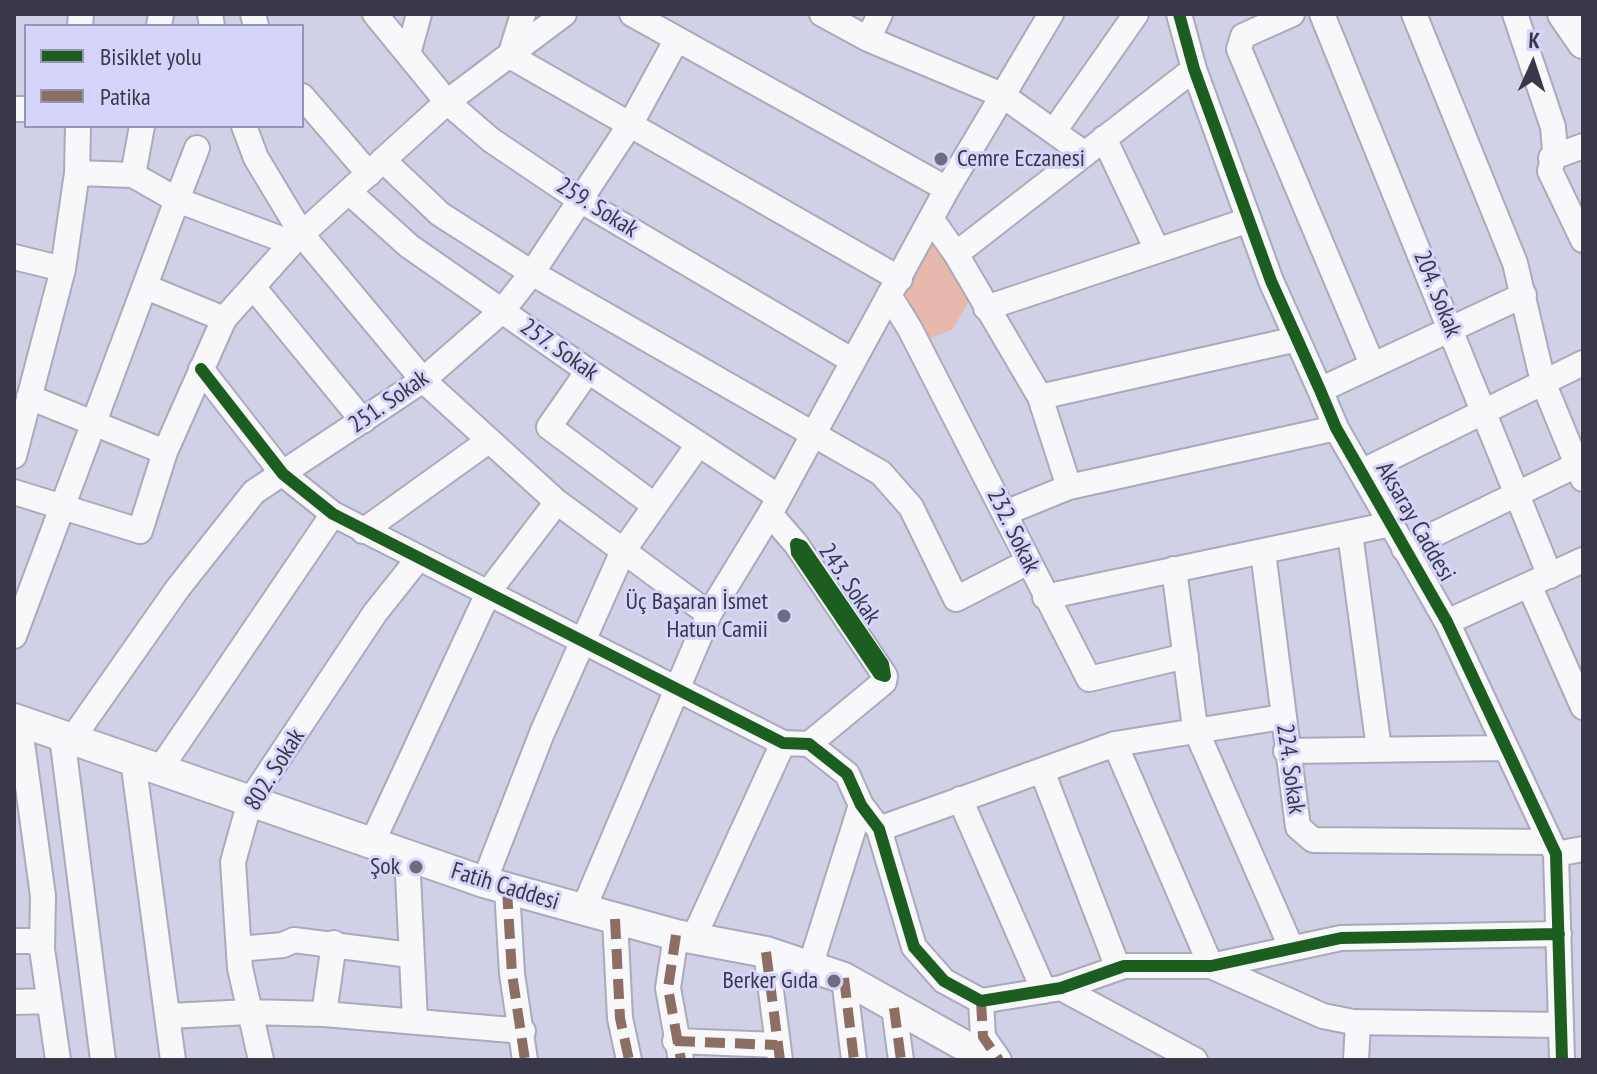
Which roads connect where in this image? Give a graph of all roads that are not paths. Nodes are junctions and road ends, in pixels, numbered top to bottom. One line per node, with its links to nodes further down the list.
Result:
1 (375, 14): 19 (street, 259. Sokak)
2 (419, 14): 19 (street)
3 (523, 14): 20 (street)
4 (564, 14): 20 (street)
5 (632, 14): 16 (street)
6 (822, 14): 17 (street)
7 (880, 14): 17 (street)
8 (1051, 14): 22 (street)
9 (1136, 14): 29 (street)
10 (1179, 14): 21 (street, Aksaray Caddesi)
11 (1292, 14): 62 (street)
12 (1322, 14): 58 (street, 204. Sokak)
13 (1414, 14): 54 (street)
14 (1515, 14): 34 (street)
15 (1563, 14): 18 (main road)
16 (677, 39): 25 (street, 251. Sokak); 38 (street)
17 (868, 39): 22 (street)
18 (1583, 43)
19 (408, 54): 24 (street, 259. Sokak)
20 (510, 56): 24 (street); 25 (street)
21 (1194, 69): 30 (street); 43 (street, Aksaray Caddesi)
22 (1002, 95): 29 (street); 38 (street)
23 (304, 98): 35 (street)
24 (447, 102): 35 (street); 41 (street, 259. Sokak)
25 (631, 123): 41 (street, 251. Sokak); 52 (street)
26 (78, 128): 36 (street)
27 (142, 128): 37 (street)
28 (245, 128): 44 (street)
29 (1054, 131): 33 (street)
30 (1104, 138): 33 (street); 46 (street)
31 (1583, 146): 34 (street)
32 (197, 148): 40 (street)
33 (1085, 154): 47 (street)
34 (1551, 158): 45 (street)
35 (376, 167): 39 (street); 50 (street)
36 (77, 173): 37 (street); 49 (street)
37 (133, 175): 40 (street)
38 (947, 189): 42 (street)
39 (349, 192): 44 (street); 56 (street, 257. Sokak)
40 (177, 200): 44 (street); 51 (street)
41 (580, 200): 50 (street, 251. Sokak); 60 (street, 259. Sokak)
42 (932, 220): 47 (street); 52 (street)
43 (1249, 220): 46 (street); 59 (street, Aksaray Caddesi)
44 (297, 240): 53 (street); 65 (street)
45 (1583, 240)
46 (1157, 250): 55 (street)
47 (956, 254): 55 (street)
48 (14, 257): 49 (street)
49 (63, 269): 68 (street)
50 (532, 273): 56 (street, 251. Sokak); 74 (street)
51 (146, 287): 57 (street); 72 (street)
52 (894, 287): 60 (street); 89 (street, 232. Sokak)
53 (254, 288): 57 (street); 71 (street)
54 (1524, 295): 58 (street); 66 (street)
55 (986, 308): 69 (street)
56 (502, 311): 64 (street, 257. Sokak); 65 (street, 251. Sokak)
57 (224, 319): 63 (street)
58 (1451, 327): 62 (street); 70 (street, 204. Sokak)
59 (1297, 339): 67 (street, Aksaray Caddesi); 69 (street)
60 (853, 361): 74 (street)
61 (1583, 363): 66 (street)
62 (1372, 364): 67 (street)
63 (201, 369): 77 (street); 81 (street)
64 (588, 371): 76 (street, 257. Sokak); 86 (street)
65 (423, 380): 71 (street, 251. Sokak); 75 (street)
66 (1543, 382): 70 (street); 79 (street)
67 (1320, 390): 73 (street, Aksaray Caddesi)
68 (29, 397): 72 (street); 78 (street)
69 (1040, 397): 82 (street)
70 (1483, 411): 80 (street); 84 (street, 204. Sokak)
71 (363, 421): 81 (street, 251. Sokak)
72 (96, 422): 77 (street); 88 (street)
73 (1336, 428): 80 (street, Aksaray Caddesi); 82 (street)
74 (813, 433): 87 (street); 99 (street)
75 (487, 442): 85 (street); 92 (street)
76 (698, 445): 86 (street); 87 (street, 257. Sokak)
77 (165, 452): 88 (street)
78 (14, 456)
79 (1581, 468): 84 (street)
80 (1361, 472): 91 (street, Aksaray Caddesi)
81 (283, 474): 90 (street); 114 (street, 251. Sokak)
82 (1069, 487): 89 (street)
83 (14, 492): 88 (street)
84 (1518, 494): 94 (street); 101 (street, 204. Sokak)
85 (557, 502): 95 (street); 102 (street)
86 (654, 505): 95 (street)
87 (774, 506): 104 (street); 116 (street, 243. Sokak)
88 (60, 508): 106 (street)
89 (1005, 513): 99 (street, 232. Sokak)
90 (333, 514): 92 (street); 121 (street)
91 (1391, 524): 93 (street); 94 (street, Aksaray Caddesi)
92 (363, 531): 97 (street)
93 (1350, 533): 96 (street); 119 (street)
94 (1404, 549): 105 (street, Aksaray Caddesi)
95 (623, 551): 104 (street); 107 (street)
96 (1263, 552): 100 (street); 111 (street, 224. Sokak)
97 (418, 559): 102 (street); 124 (street, 802. Sokak)
98 (1583, 560): 101 (street)
99 (1028, 562): 103 (street, 232. Sokak)
100 (1174, 569): 103 (street); 108 (street)
101 (1539, 580): 105 (street); 110 (street, 204. Sokak)
102 (489, 591): 107 (street); 127 (street)
103 (1045, 597): 108 (street, 232. Sokak)
104 (709, 614): 109 (street)
105 (1447, 622): 118 (street, Aksaray Caddesi)
106 (14, 636)
107 (583, 642): 109 (street); 132 (street)
108 (1186, 656): 113 (street)
109 (680, 688): 115 (street); 133 (street)
110 (1583, 707)
111 (1282, 717): 113 (street); 120 (street, 224. Sokak)
112 (16, 720): 114 (main road, Fatih Caddesi); 131 (street)
113 (1195, 728): 117 (street); 140 (street)
114 (67, 738): 121 (main road, Fatih Caddesi); 163 (street)
115 (783, 743): 116 (street); 136 (street)
116 (809, 744): 125 (street)
117 (1115, 744): 122 (street); 144 (street)
118 (1505, 748): 119 (street); 128 (street, Aksaray Caddesi)
119 (1379, 749): 120 (street)
120 (1286, 751): 128 (street, 224. Sokak)
121 (147, 765): 124 (main road, Fatih Caddesi); 155 (street)
122 (1042, 771): 123 (street); 146 (street)
123 (960, 799): 126 (street); 148 (street)
124 (250, 801): 127 (main road, Fatih Caddesi); 141 (street, 802. Sokak)
125 (861, 805): 126 (street); 145 (street)
126 (879, 829): 150 (street)
127 (372, 843): 130 (main road, Fatih Caddesi)
128 (1552, 848): 129 (street, 224. Sokak); 135 (street, Aksaray Caddesi)
129 (1583, 849)
130 (407, 855): 132 (main road, Fatih Caddesi); 143 (street)
131 (26, 863): 138 (street)
132 (496, 886): 133 (main road, Fatih Caddesi); 159 (street)
133 (583, 910): 134 (main road, Fatih Caddesi)
134 (615, 919): 136 (main road, Fatih Caddesi); 167 (street)
135 (1559, 934): 140 (street); 158 (street, Aksaray Caddesi)
136 (685, 936): 142 (main road, Fatih Caddesi); 160 (street)
137 (14, 941): 138 (street)
138 (42, 941): 149 (street)
139 (334, 943): 141 (street); 143 (street); 154 (street)
140 (1291, 947): 144 (street)
141 (239, 949): 153 (street, 802. Sokak)
142 (766, 952): 145 (main road, Fatih Caddesi); 161 (street)
143 (410, 955): 156 (street)
144 (1211, 966): 146 (street); 157 (street)
145 (810, 967): 147 (main road, Fatih Caddesi)
146 (1118, 968): 148 (street)
147 (844, 978): 152 (main road, Fatih Caddesi); 168 (street)
148 (1052, 990): 150 (street); 172 (street)
149 (48, 1001): 151 (street); 162 (street)
150 (981, 1001): 171 (street)
151 (14, 1002)
152 (894, 1008): 169 (street); 170 (main road, Fatih Caddesi)
153 (249, 1012): 154 (street); 155 (street); 165 (street, 802. Sokak)
154 (324, 1014): 156 (street)
155 (169, 1016): 164 (street)
156 (415, 1020): 159 (street)
157 (1358, 1022): 158 (street); 173 (street)
158 (1560, 1025): 174 (street, Aksaray Caddesi)
159 (523, 1031): 166 (street)
160 (678, 1050): 161 (street)
161 (778, 1053)
162 (58, 1060)
163 (103, 1060)
164 (173, 1060)
165 (261, 1060)
166 (525, 1060)
167 (629, 1060)
168 (854, 1060)
169 (901, 1060)
170 (990, 1060)
171 (999, 1060)
172 (1195, 1060)
173 (1356, 1060)
174 (1562, 1060)

